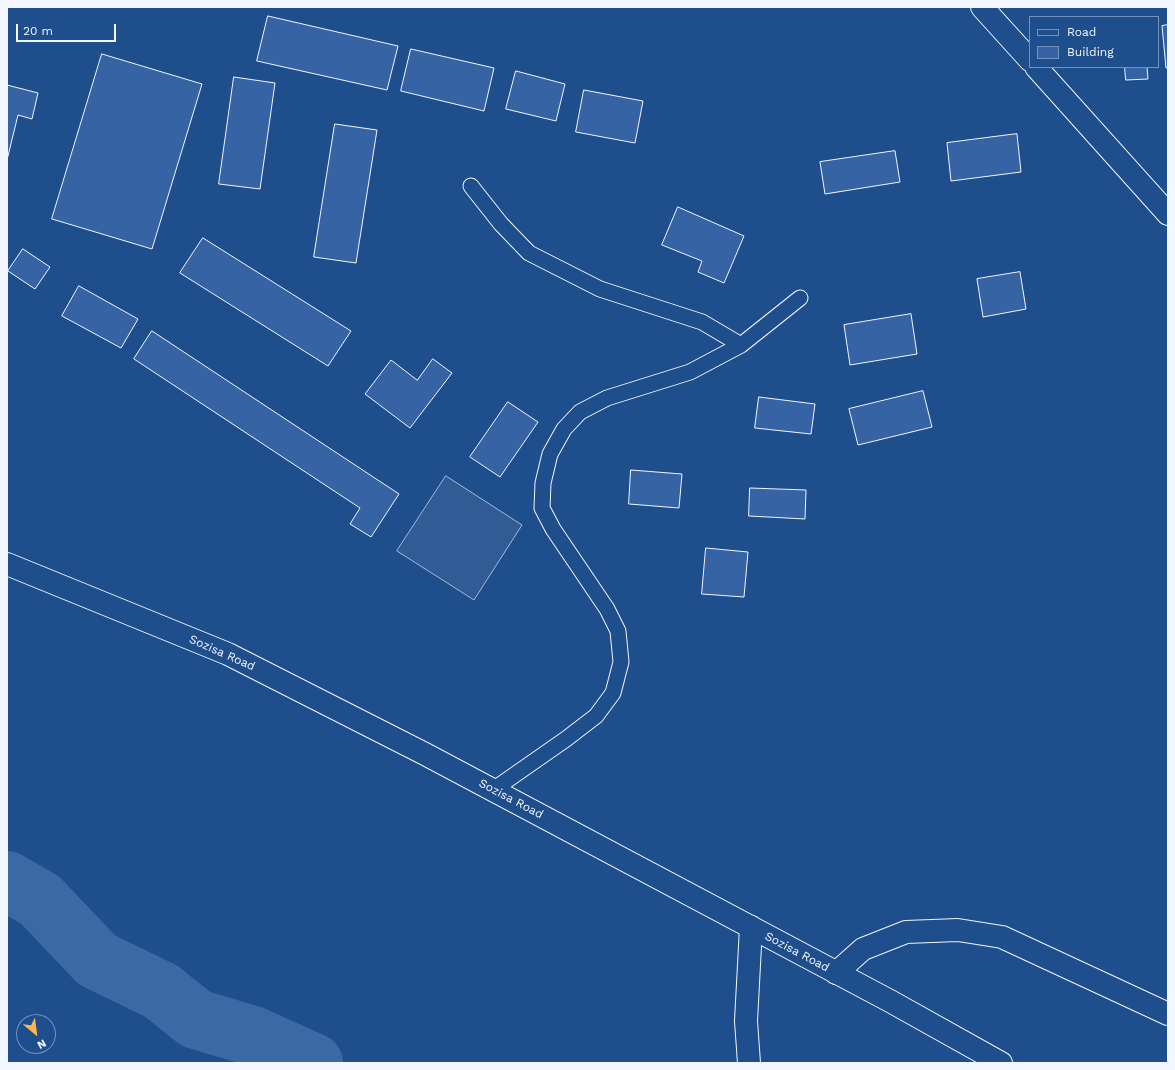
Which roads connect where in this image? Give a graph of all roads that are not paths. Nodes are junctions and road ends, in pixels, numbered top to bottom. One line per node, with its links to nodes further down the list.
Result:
1 (982, 7): 2 (main road)
2 (1029, 59)
3 (1037, 68): 5 (main road)
4 (471, 186): 7 (lane)
5 (1168, 214)
6 (800, 298): 7 (lane)
7 (741, 346): 9 (lane)
8 (7, 564): 9 (main road, Sozisa Road)
9 (493, 790): 10 (main road, Sozisa Road)
10 (751, 927): 11 (main road, Sozisa Road); 13 (main road)
11 (836, 973): 12 (main road); 14 (main road, Sozisa Road)
12 (1168, 1014)
13 (748, 1063)
14 (1001, 1063)

